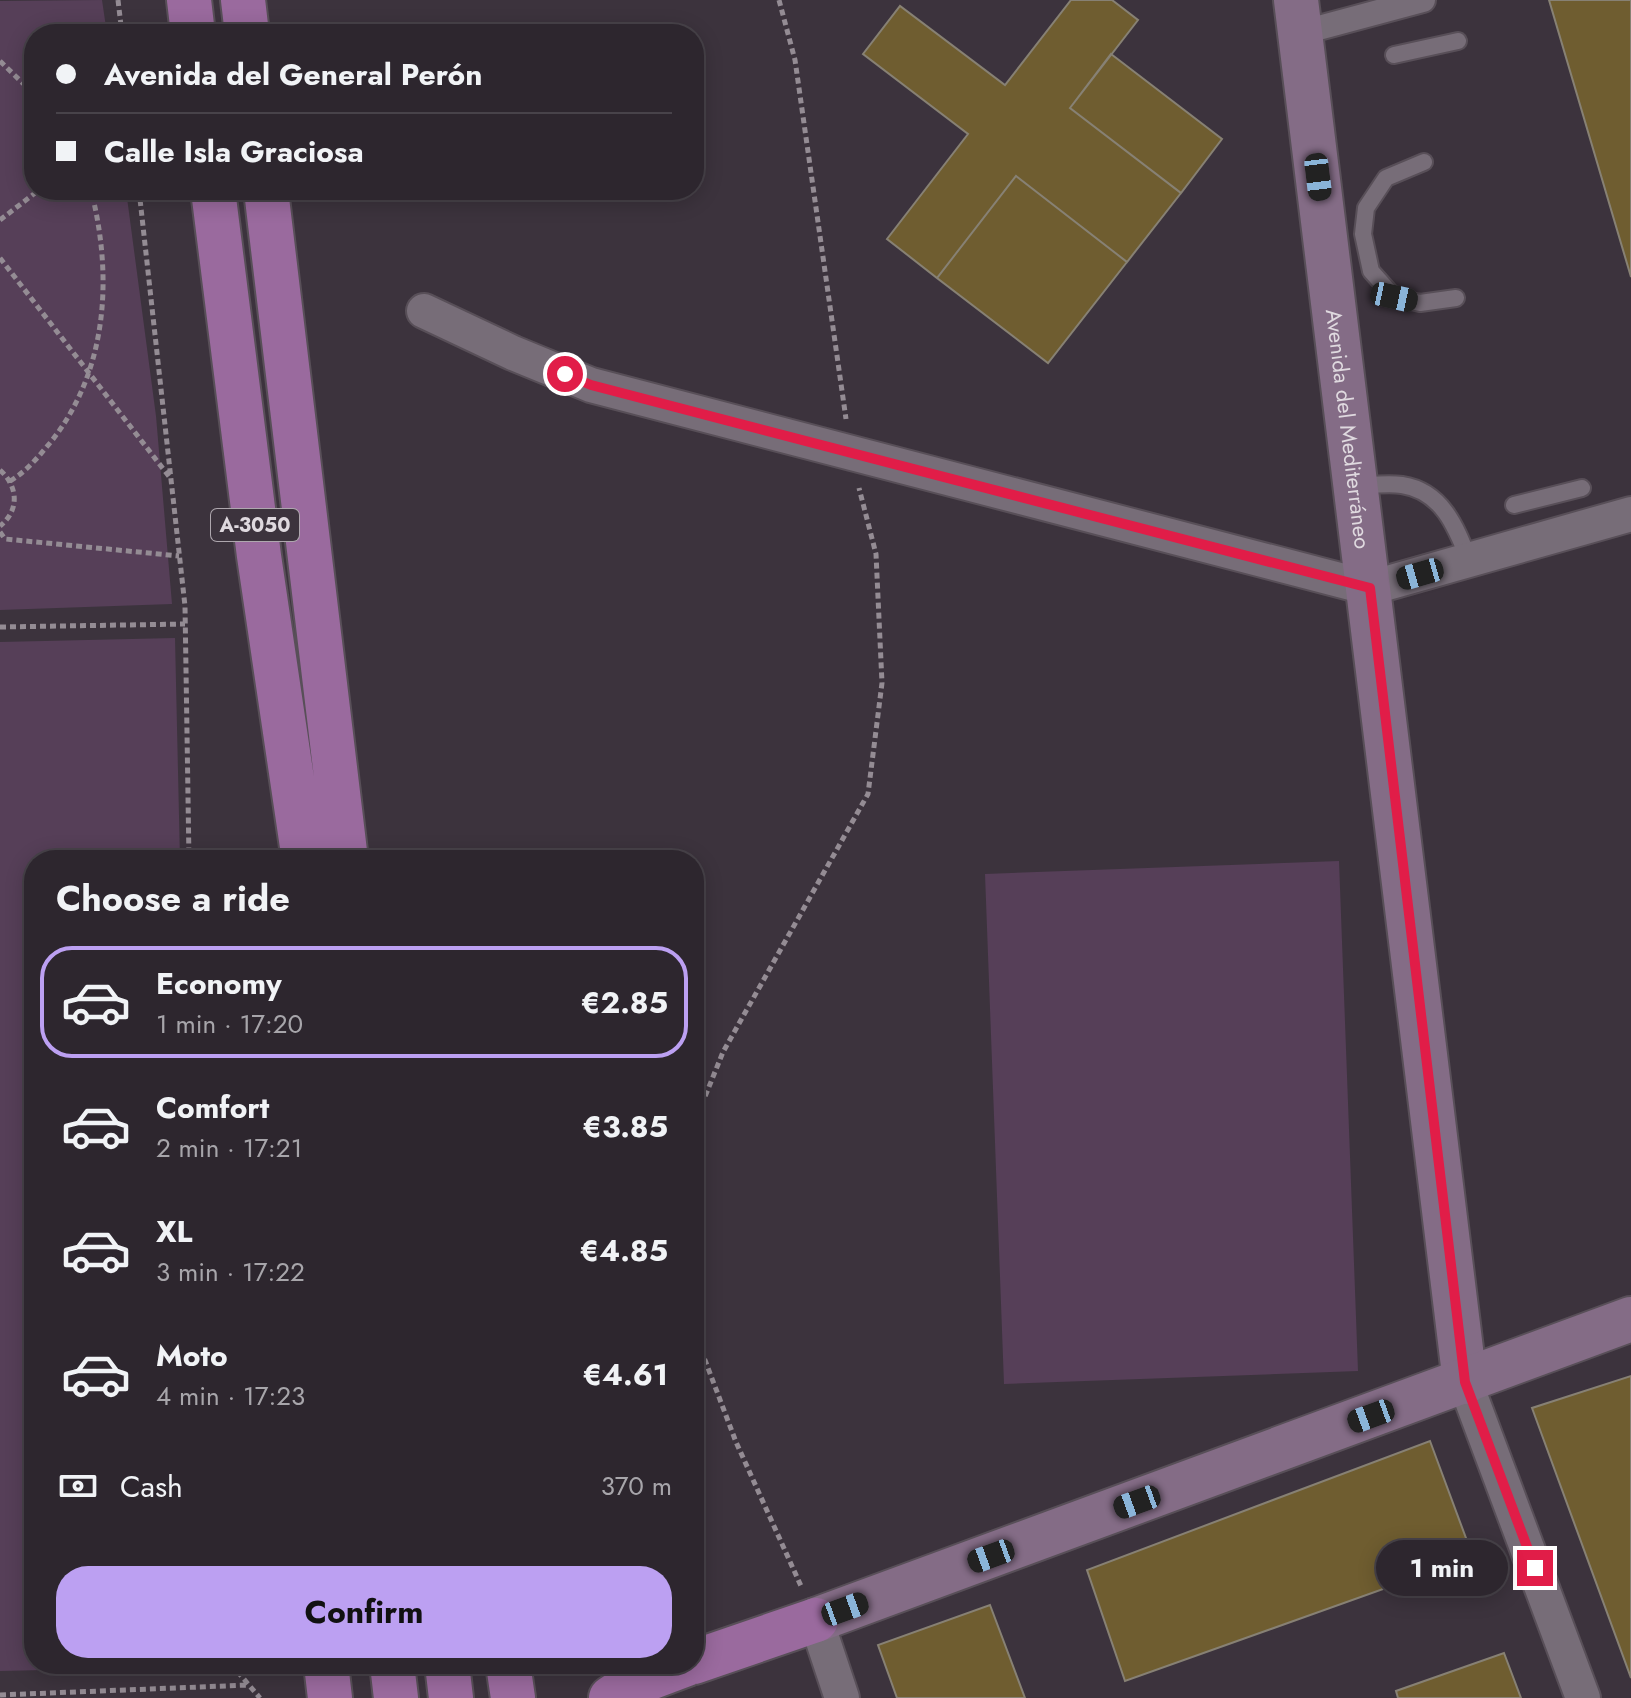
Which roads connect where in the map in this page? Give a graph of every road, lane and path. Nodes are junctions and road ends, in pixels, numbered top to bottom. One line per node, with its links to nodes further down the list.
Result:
1 (118, 0): 7 (path)
2 (189, 0): 8 (highway)
3 (243, 0): 9 (highway)
4 (779, 0): 26 (path)
5 (1423, 0): 6 (street)
6 (1298, 16): 21 (main road, Avenida del Mediterráneo)
7 (121, 24)
8 (192, 24)
9 (246, 24)
10 (1458, 41): 11 (lane)
11 (1394, 55)
12 (0, 61): 13 (path)
13 (24, 84)
14 (1424, 162): 21 (lane)
15 (26, 200): 20 (path)
16 (93, 200): 25 (path)
17 (140, 200): 28 (path)
18 (214, 200): 37 (highway, A-3050)
19 (267, 200): 35 (highway, A-3050)
20 (0, 220)
21 (1344, 234): 23 (lane); 30 (main road, Avenida del Mediterráneo)
22 (0, 258): 25 (path)
23 (1456, 298)
24 (424, 311): 26 (street)
25 (88, 371): 28 (path); 29 (path)
26 (850, 450): 39 (street); 47 (path)
27 (0, 470): 29 (path)
28 (171, 479): 36 (path)
29 (10, 481): 34 (path)
30 (1357, 486): 38 (lane); 39 (main road, Avenida del Mediterráneo)
31 (1582, 488): 32 (lane)
32 (1514, 505)
33 (1631, 514): 38 (street)
34 (0, 529): 36 (path)
35 (309, 551): 45 (highway, A-3050); 46 (highway)
36 (179, 556): 40 (path)
37 (259, 556): 43 (highway); 44 (highway, A-3050)
38 (1469, 560): 39 (street)
39 (1370, 588): 50 (main road, Avenida del Mediterráneo)
40 (185, 624): 41 (path); 42 (path)
41 (0, 627)
42 (189, 850)
43 (273, 850)
44 (303, 850)
45 (345, 850)
46 (370, 850)
47 (704, 1099)
48 (1631, 1319): 50 (main road)
49 (704, 1357): 51 (path)
50 (1465, 1382): 51 (main road); 68 (street)
51 (816, 1620): 52 (highway); 67 (street)
52 (704, 1659)
53 (240, 1674): 59 (path)
54 (327, 1674): 62 (highway)
55 (393, 1674): 63 (highway)
56 (448, 1674): 64 (highway)
57 (509, 1674): 65 (highway)
58 (660, 1674): 66 (highway)
59 (249, 1685): 60 (path); 61 (path)
60 (0, 1695)
61 (260, 1698)
62 (330, 1698)
63 (396, 1698)
64 (451, 1698)
65 (513, 1698)
66 (611, 1698)
67 (842, 1698)
68 (1583, 1698)

